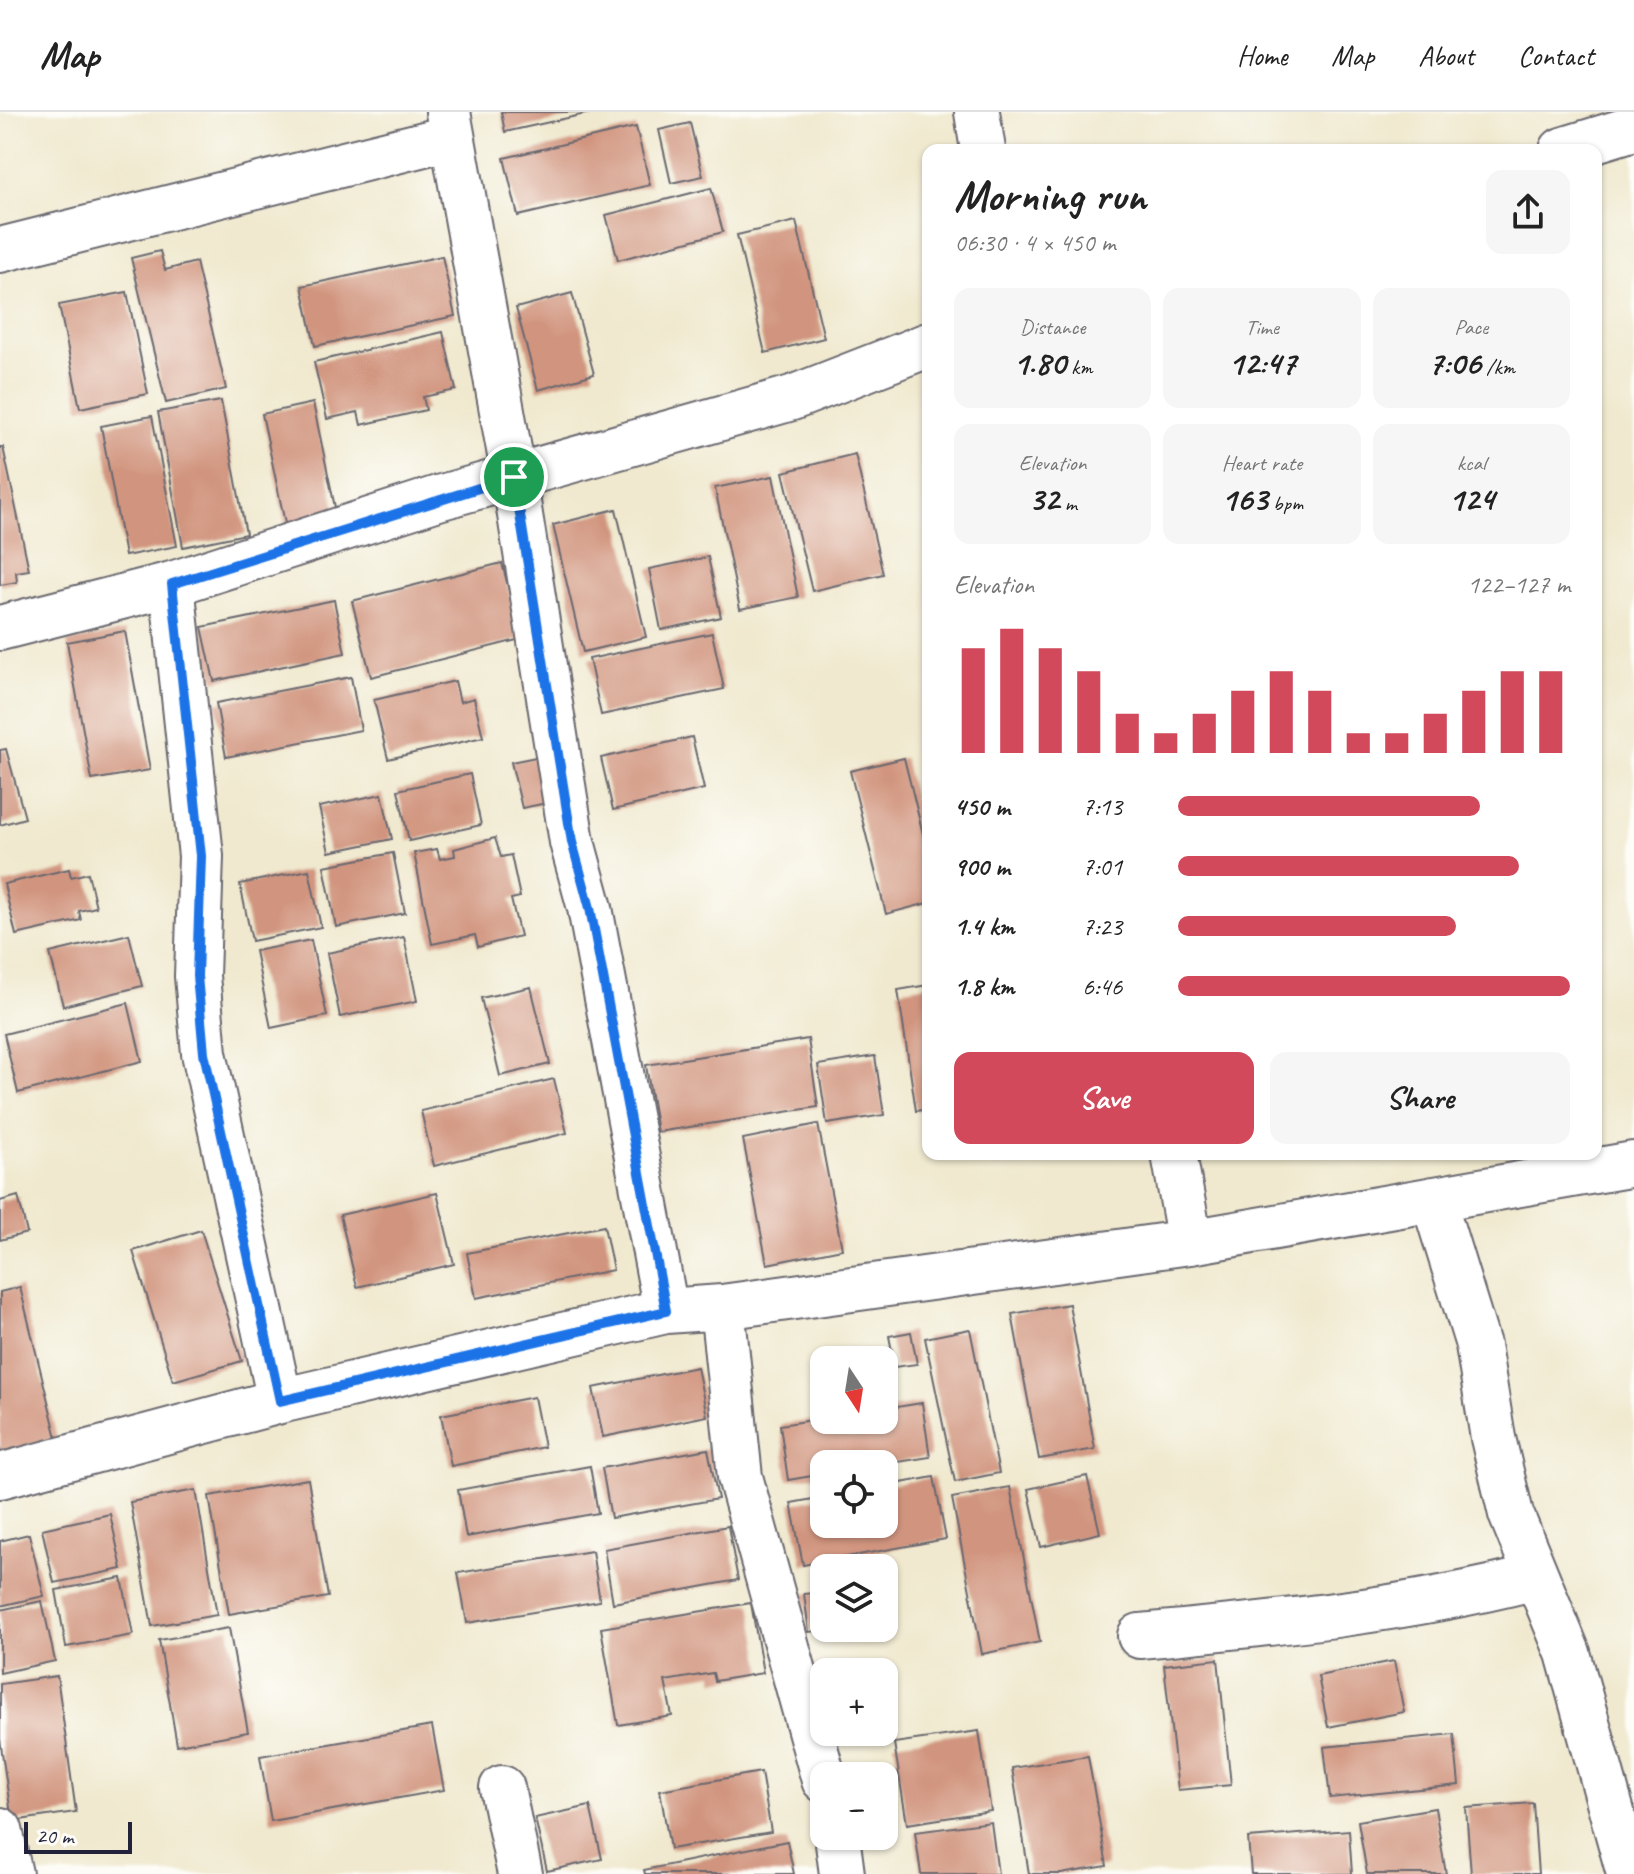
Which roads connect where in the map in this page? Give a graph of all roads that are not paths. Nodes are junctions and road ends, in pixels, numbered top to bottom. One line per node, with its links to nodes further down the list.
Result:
1 (977, 112): 4 (street)
2 (450, 125): 6 (street); 8 (street)
3 (1634, 128): 5 (street)
4 (982, 144)
5 (1582, 144)
6 (0, 250)
7 (922, 347): 8 (street)
8 (514, 477): 9 (street); 16 (street)
9 (172, 584): 10 (street); 17 (street)
10 (0, 628)
11 (1175, 1160): 14 (street)
12 (1634, 1164): 13 (street)
13 (1433, 1199): 14 (street); 19 (street)
14 (1190, 1242): 15 (street)
15 (722, 1307): 16 (street); 21 (street)
16 (666, 1311): 17 (street)
17 (280, 1401): 18 (street)
18 (0, 1476)
19 (1536, 1577): 20 (street); 28 (street)
20 (1140, 1636)
21 (819, 1762)
22 (502, 1788): 26 (street)
23 (0, 1830): 25 (street)
24 (839, 1850): 27 (street)
25 (10, 1874)
26 (520, 1874)
27 (842, 1874)
28 (1629, 1874)

